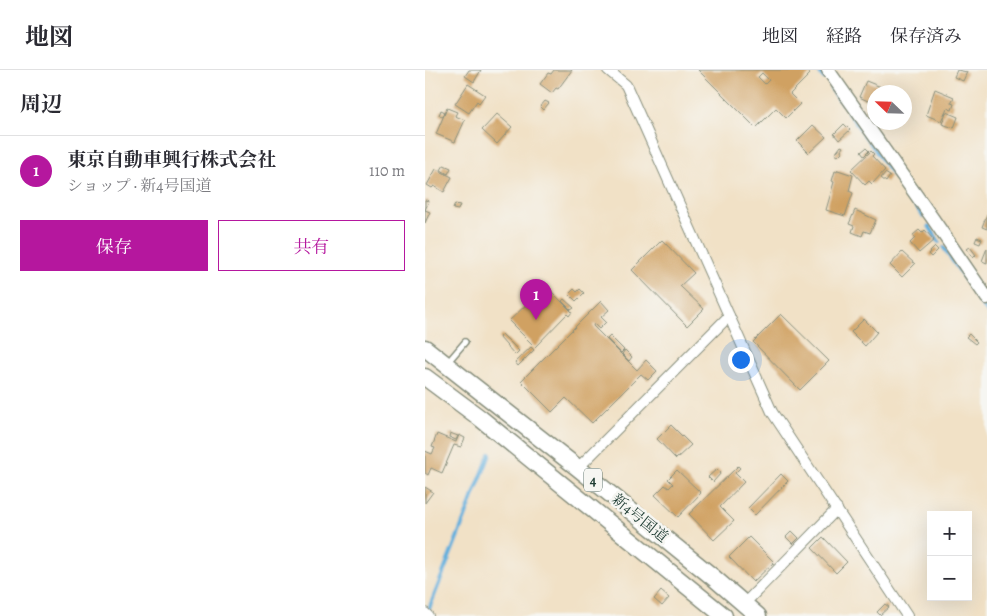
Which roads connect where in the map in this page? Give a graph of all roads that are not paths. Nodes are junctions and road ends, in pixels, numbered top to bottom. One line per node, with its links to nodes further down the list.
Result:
1 (608, 70): 4 (street)
2 (827, 70): 3 (street)
3 (987, 298)
4 (729, 316): 9 (street); 10 (street)
5 (465, 342): 7 (lane)
6 (425, 348): 7 (highway, 新4号国道 / 4)
7 (447, 365): 9 (highway, 新4号国道 / 4)
8 (425, 377): 14 (highway, 新4号国道 / 4)
9 (578, 468): 11 (highway, 新4号国道 / 4)
10 (837, 509): 11 (street); 16 (street)
11 (744, 604): 15 (highway, 新4号国道 / 4)
12 (425, 613): 13 (street)
13 (428, 616)
14 (724, 616)
15 (758, 616)
16 (907, 616)

